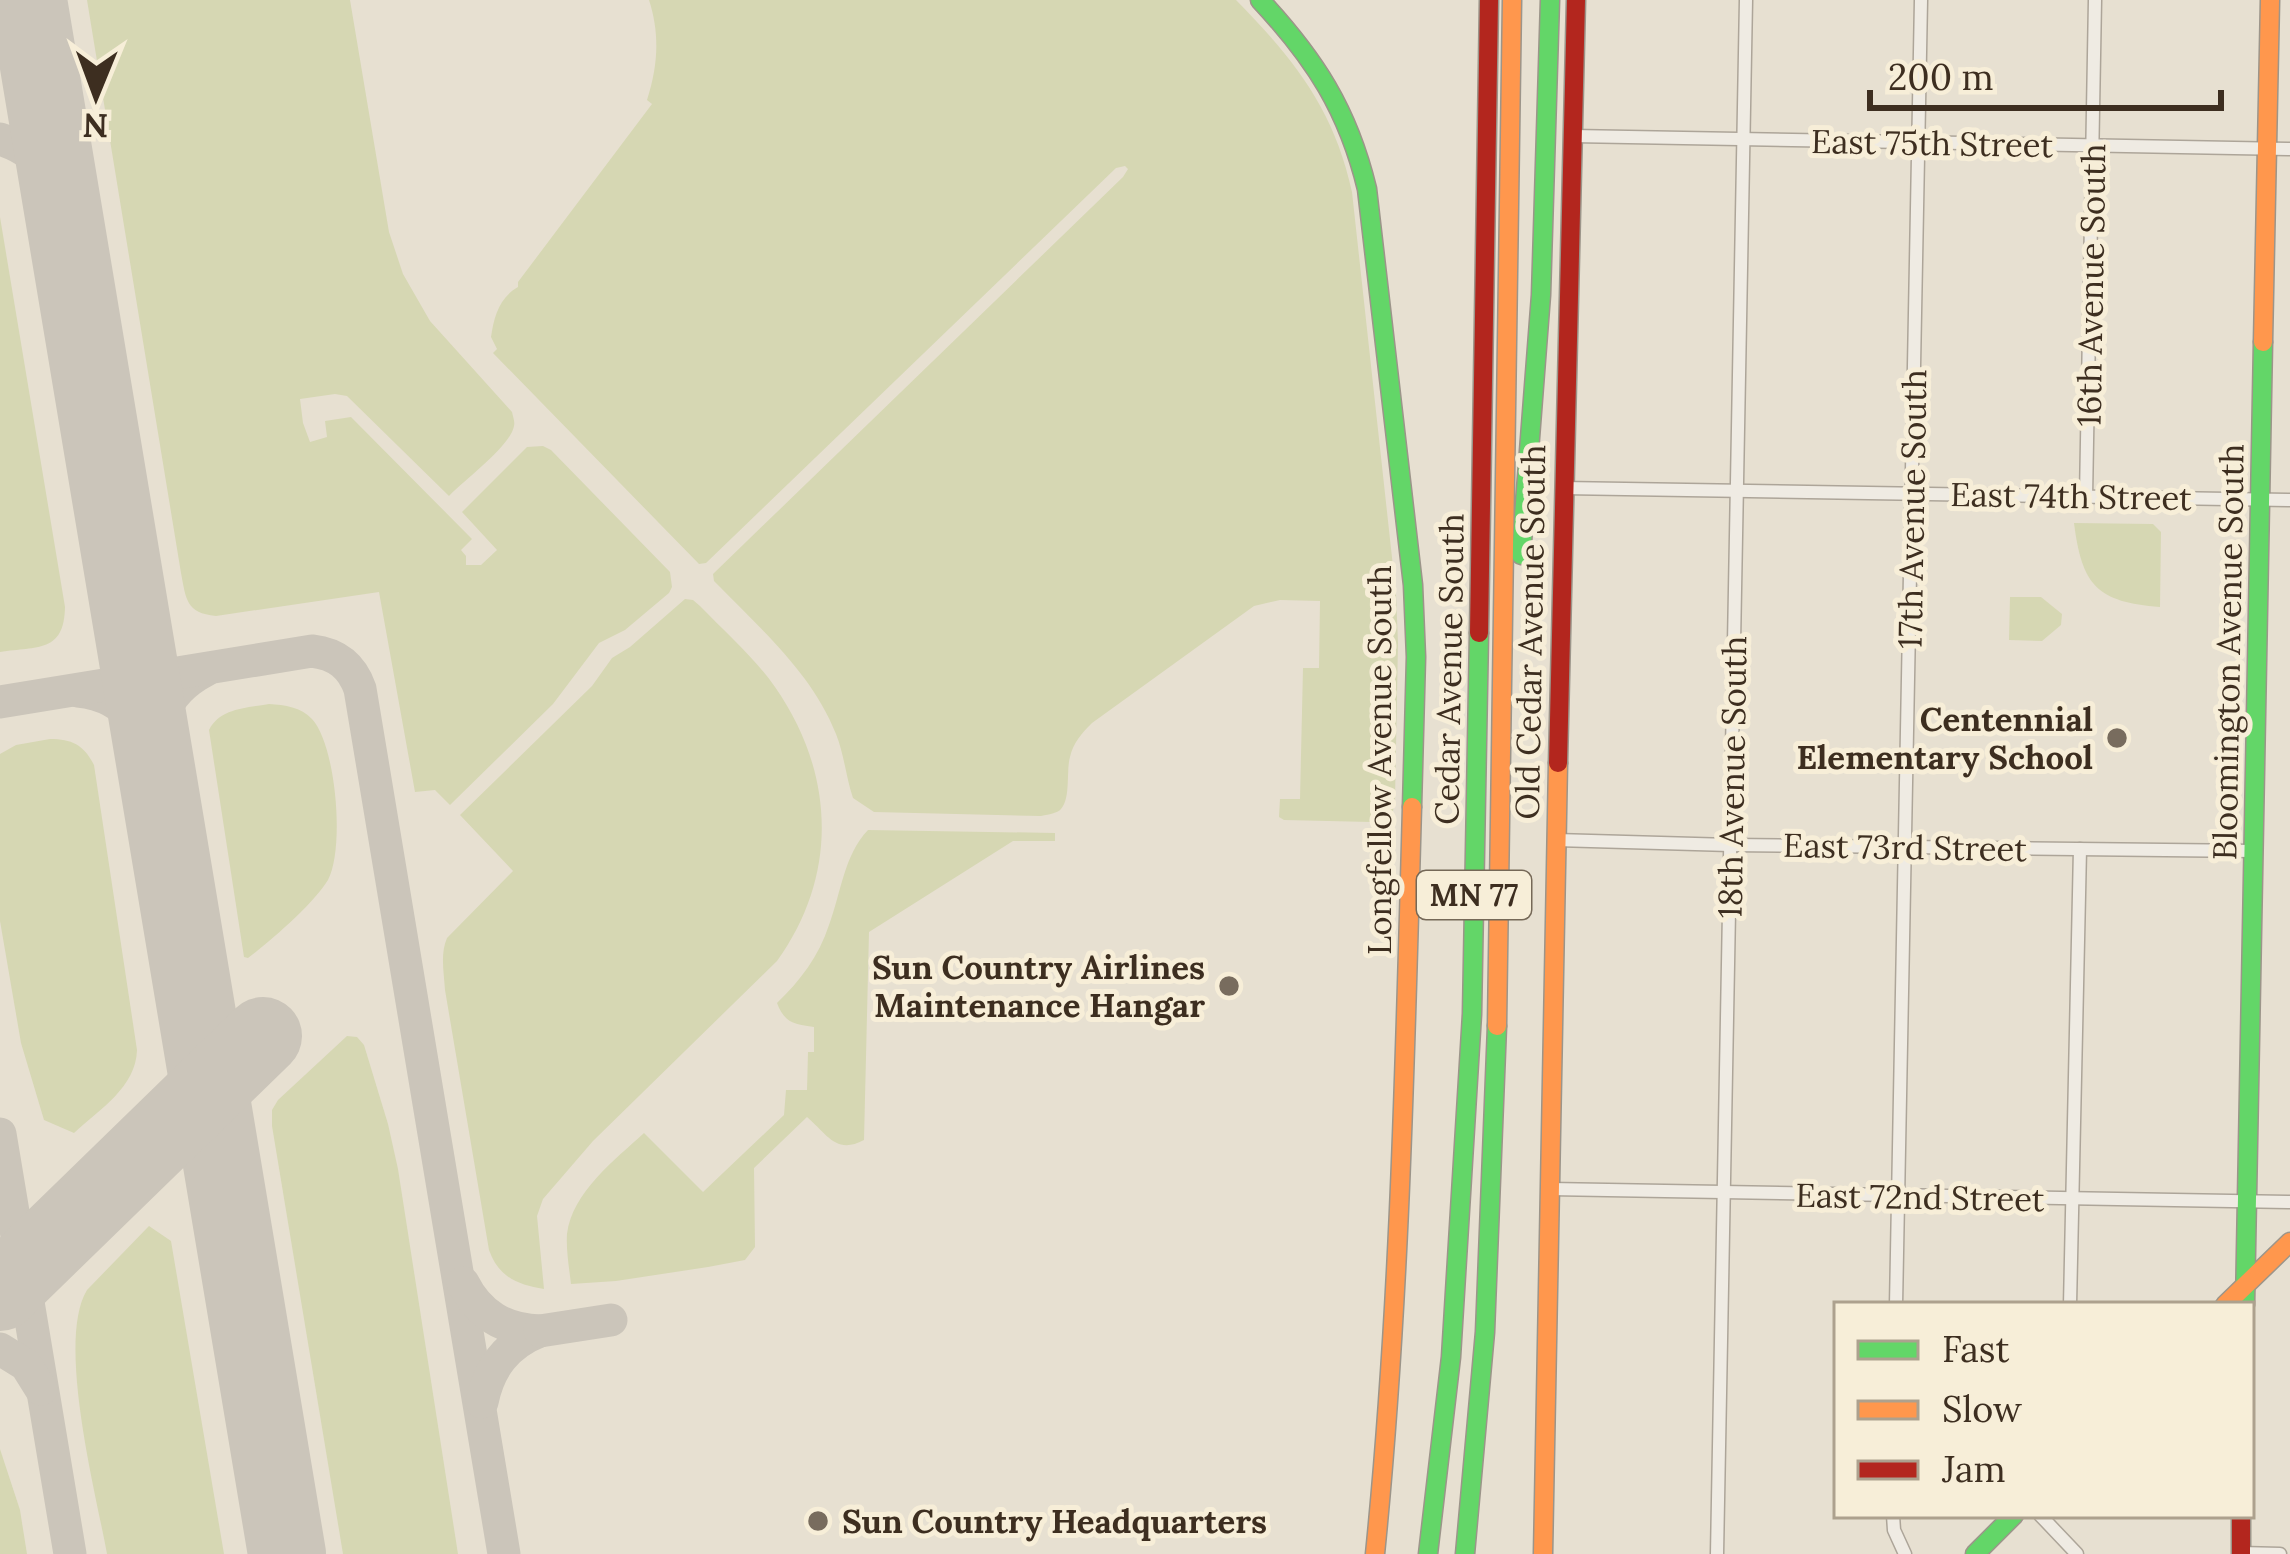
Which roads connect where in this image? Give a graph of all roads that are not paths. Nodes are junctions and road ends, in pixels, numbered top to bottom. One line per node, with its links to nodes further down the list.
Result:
1 (1260, 0): 43 (main road, Longfellow Avenue South)
2 (1487, 0): 44 (main road, Cedar Avenue South / MN 77)
3 (1516, 0): 22 (main road, Cedar Avenue South / MN 77)
4 (1550, 0): 22 (main road)
5 (1576, 0): 10 (main road, Old Cedar Avenue South)
6 (1746, 0): 11 (street, 18th Avenue South)
7 (1921, 0): 12 (street, 17th Avenue South)
8 (2096, 0): 13 (street, 16th Avenue South)
9 (2270, 0): 14 (main road, Bloomington Avenue South)
10 (1573, 136): 11 (street, East 75th Street); 16 (main road, Old Cedar Avenue South)
11 (1744, 140): 12 (street, East 75th Street); 17 (street, 18th Avenue South)
12 (1918, 142): 13 (street, East 75th Street); 18 (street, 17th Avenue South)
13 (2093, 146): 14 (street, East 75th Street); 19 (street, 16th Avenue South)
14 (2267, 149): 15 (street, East 75th Street); 20 (main road, Bloomington Avenue South)
15 (2290, 149)
16 (1563, 488): 17 (street, East 74th Street); 23 (main road, Old Cedar Avenue South)
17 (1738, 491): 18 (street, East 74th Street); 24 (street, 18th Avenue South)
18 (1912, 494): 19 (street, East 74th Street); 25 (street, 17th Avenue South)
19 (2086, 497): 20 (street, East 74th Street)
20 (2260, 500): 21 (street, East 74th Street); 27 (main road, Bloomington Avenue South)
21 (2290, 500)
22 (1504, 628): 38 (main road, Cedar Avenue South / MN 77)
23 (1556, 840): 24 (street, East 73rd Street); 28 (main road, Old Cedar Avenue South)
24 (1730, 845): 25 (street, East 73rd Street); 29 (street, 18th Avenue South)
25 (1905, 848): 26 (street, East 73rd Street); 30 (street, 17th Avenue South)
26 (2080, 849): 27 (street, East 73rd Street); 31 (street)
27 (2254, 851): 32 (main road, Bloomington Avenue South)
28 (1550, 1189): 29 (street, East 72nd Street); 47 (main road, Old Cedar Avenue South)
29 (1724, 1193): 30 (street, East 72nd Street); 48 (street, 18th Avenue South)
30 (1898, 1196): 31 (street, East 72nd Street); 36 (street, 17th Avenue South)
31 (2074, 1199): 32 (street, East 72nd Street); 37 (street)
32 (2247, 1202): 33 (street, East 72nd Street); 35 (main road, Bloomington Avenue South)
33 (2290, 1202)
34 (2290, 1242): 35 (main road)
35 (2245, 1295)
36 (1896, 1302)
37 (2070, 1302)
38 (1478, 1454): 45 (main road, Cedar Avenue South / MN 77); 46 (main road)
39 (1893, 1518): 49 (street)
40 (2011, 1518): 50 (main road)
41 (2043, 1518): 51 (street)
42 (2241, 1518): 52 (main road)
43 (1375, 1554)
44 (1428, 1554)
45 (1465, 1554)
46 (1474, 1554)
47 (1543, 1554)
48 (1717, 1554)
49 (1905, 1554)
50 (1975, 1554)
51 (2077, 1554)
52 (2241, 1554): 53 (street)
53 (2280, 1554)

